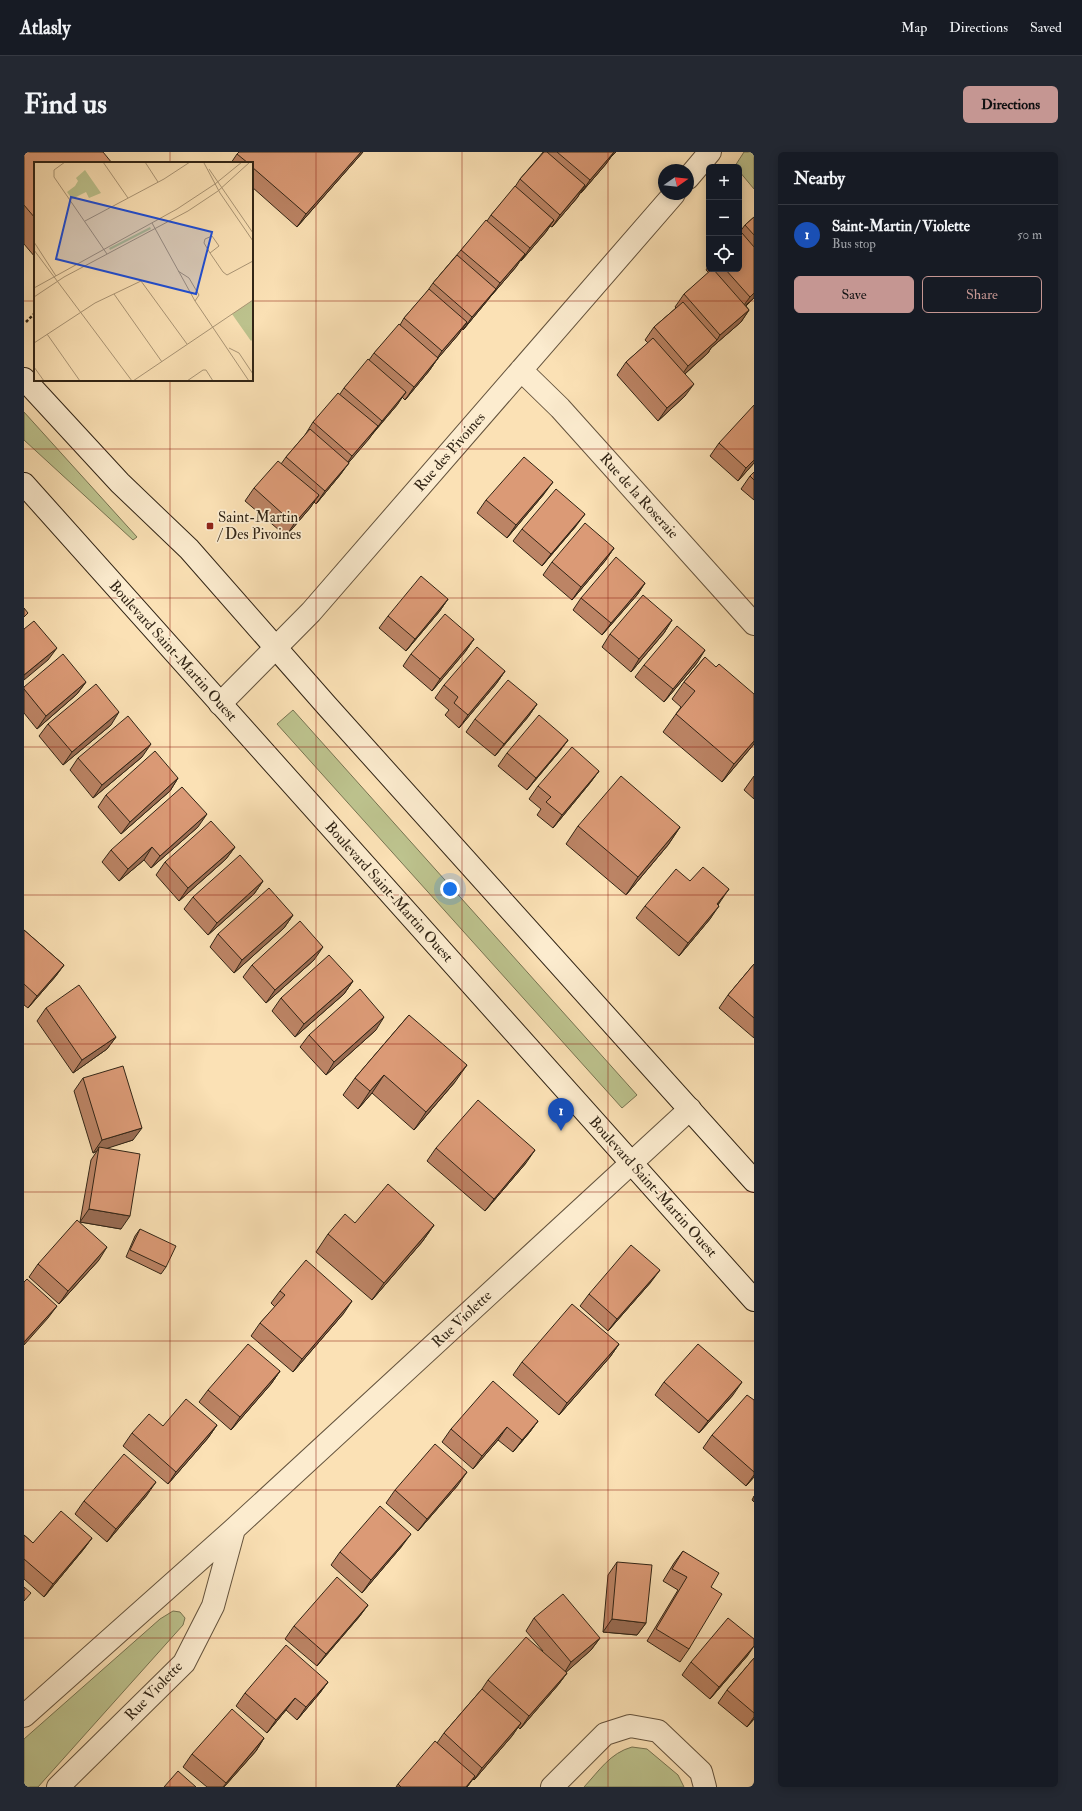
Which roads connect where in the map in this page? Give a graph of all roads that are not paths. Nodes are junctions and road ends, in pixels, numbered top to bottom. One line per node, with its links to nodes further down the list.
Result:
1 (710, 152): 2 (street)
2 (694, 171)
3 (669, 200): 4 (street, Rue des Pivoines)
4 (521, 370): 7 (street, Rue de la Roseraie); 8 (street, Rue des Pivoines)
5 (24, 379): 8 (street)
6 (24, 484): 9 (street, Boulevard Saint-Martin Ouest)
7 (754, 624)
8 (276, 648): 9 (street, Rue des Pivoines); 10 (street)
9 (220, 704): 11 (street, Boulevard Saint-Martin Ouest)
10 (690, 1109): 11 (street, Rue Violette); 12 (street)
11 (631, 1164): 13 (street, Boulevard Saint-Martin Ouest); 14 (street, Rue Violette)
12 (754, 1181)
13 (754, 1300)
14 (234, 1529): 15 (street, Rue Violette); 16 (street, Rue Violette)
15 (24, 1716)
16 (58, 1787)
17 (552, 1787): 18 (street)
18 (705, 1787)

